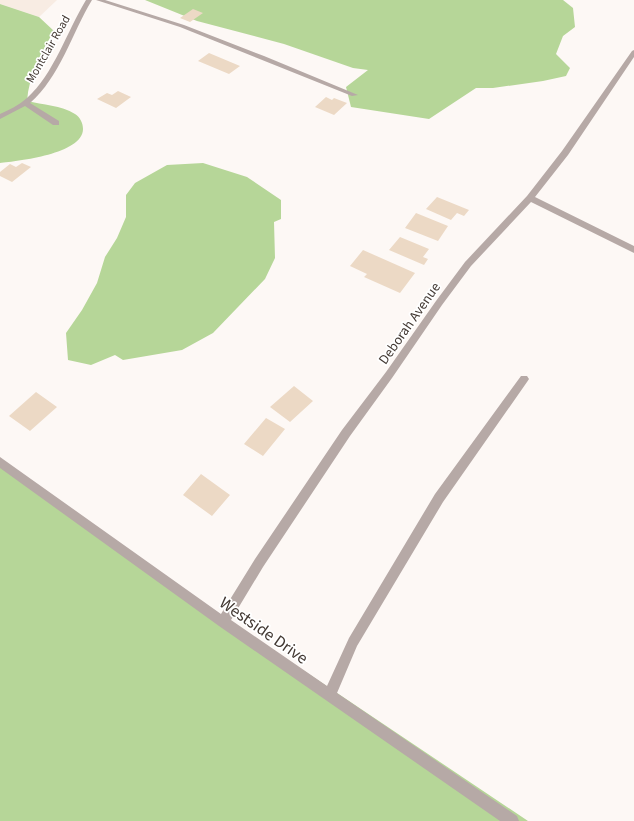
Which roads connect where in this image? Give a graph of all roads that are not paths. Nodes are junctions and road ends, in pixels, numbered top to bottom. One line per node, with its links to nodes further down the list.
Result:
1 (89, 0): 5 (street, Montclair Road)
2 (100, 0): 4 (street)
3 (634, 52): 8 (street, Deborah Avenue)
4 (354, 95)
5 (25, 103): 6 (street, Montclair Road); 7 (street)
6 (0, 117)
7 (56, 123)
8 (530, 198): 9 (street); 12 (street, Deborah Avenue)
9 (634, 250)
10 (524, 379): 13 (street)
11 (0, 462): 12 (street, Westside Drive)
12 (223, 622): 13 (street, Westside Drive)
13 (329, 695): 14 (street, Westside Drive)
14 (512, 821)

